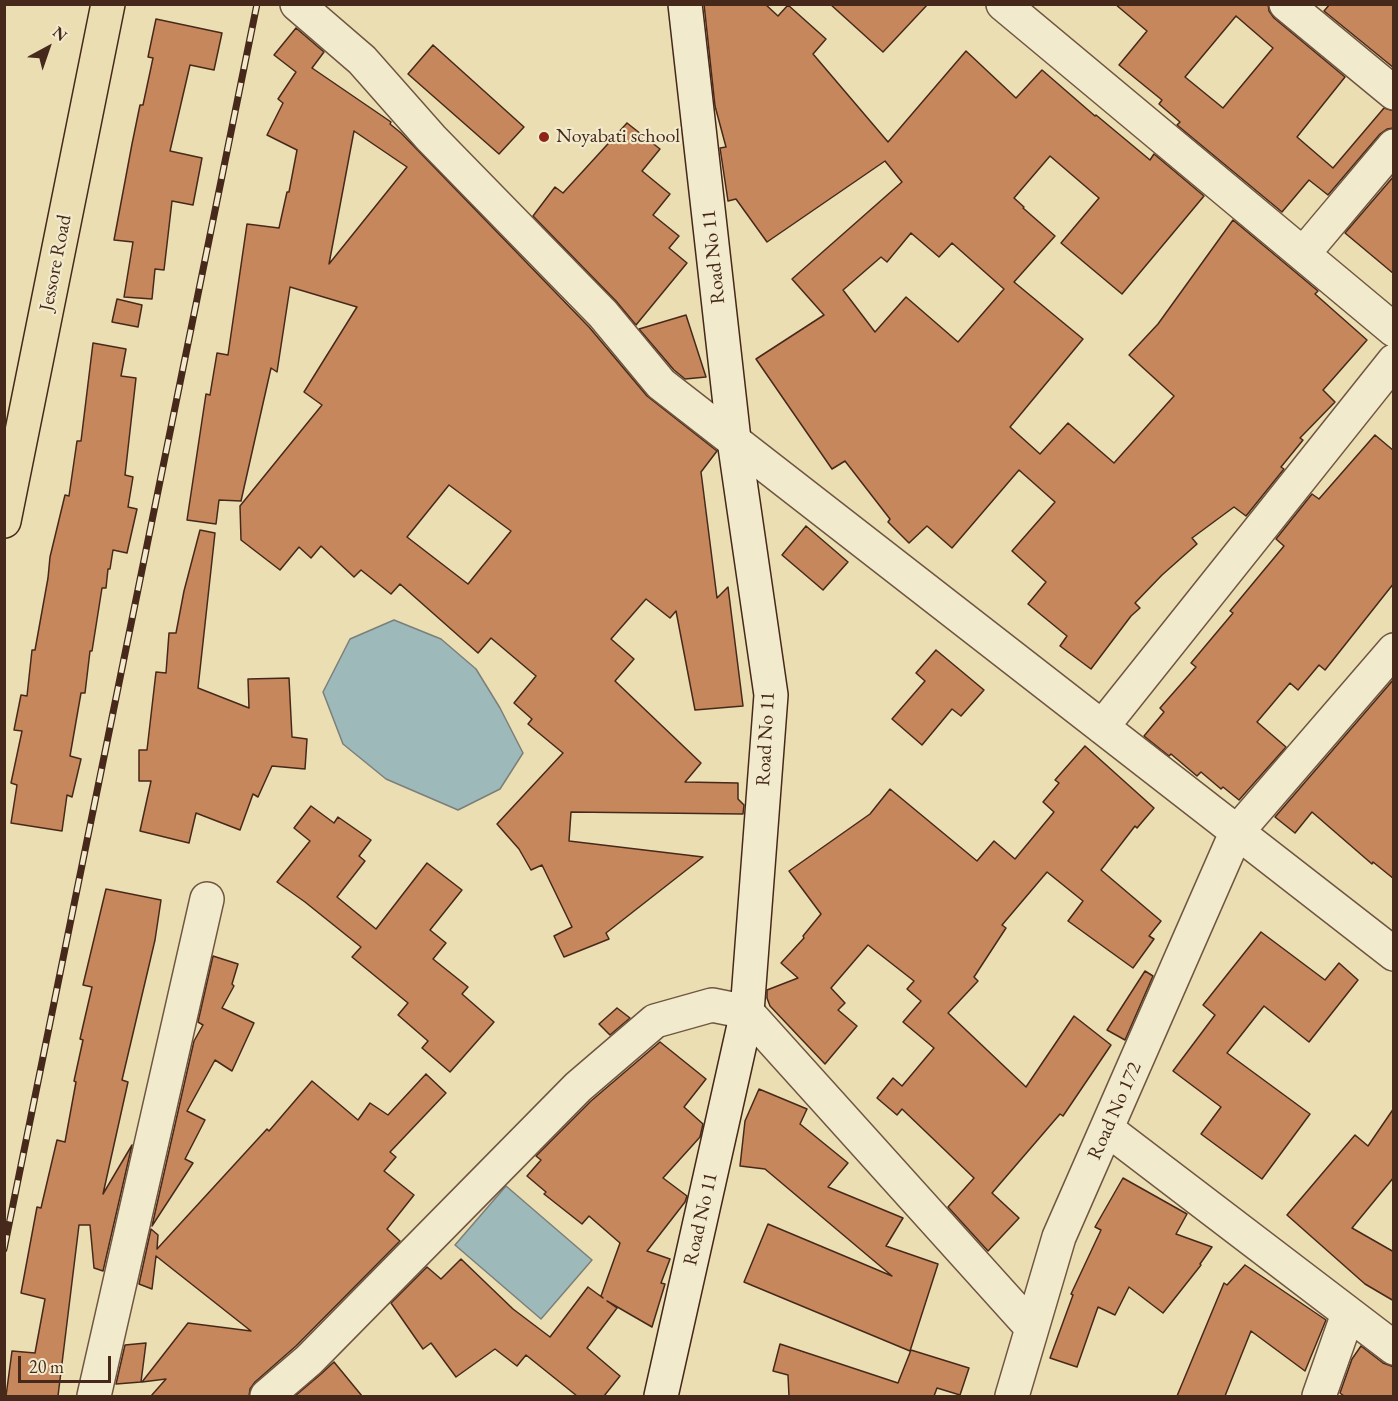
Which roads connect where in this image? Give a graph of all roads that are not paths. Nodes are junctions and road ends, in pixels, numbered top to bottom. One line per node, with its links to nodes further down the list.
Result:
1 (108, 4): 12 (highway, Jessore Road)
2 (297, 4): 11 (street)
3 (685, 4): 11 (street, Road No 11)
4 (1003, 4): 8 (street)
5 (1286, 4): 6 (street)
6 (1394, 93)
7 (1394, 146): 8 (street)
8 (1303, 254): 9 (street)
9 (1394, 330)
10 (1394, 360): 14 (street)
11 (734, 440): 14 (street); 18 (street, Road No 11)
12 (4, 521)
13 (1392, 654): 15 (street, Road No 172)
14 (1102, 727): 15 (street)
15 (1236, 833): 17 (street); 19 (street, Road No 172)
16 (207, 898): 23 (street)
17 (1394, 954)
18 (747, 1012): 21 (street); 24 (street); 25 (street, Road No 11)
19 (1107, 1129): 20 (street); 21 (street, Road No 172)
20 (1348, 1314): 22 (street); 27 (street)
21 (1032, 1329): 26 (street, Road No 172)
22 (1394, 1348)
23 (94, 1396)
24 (267, 1396)
25 (662, 1396)
26 (1012, 1396)
27 (1319, 1396)

